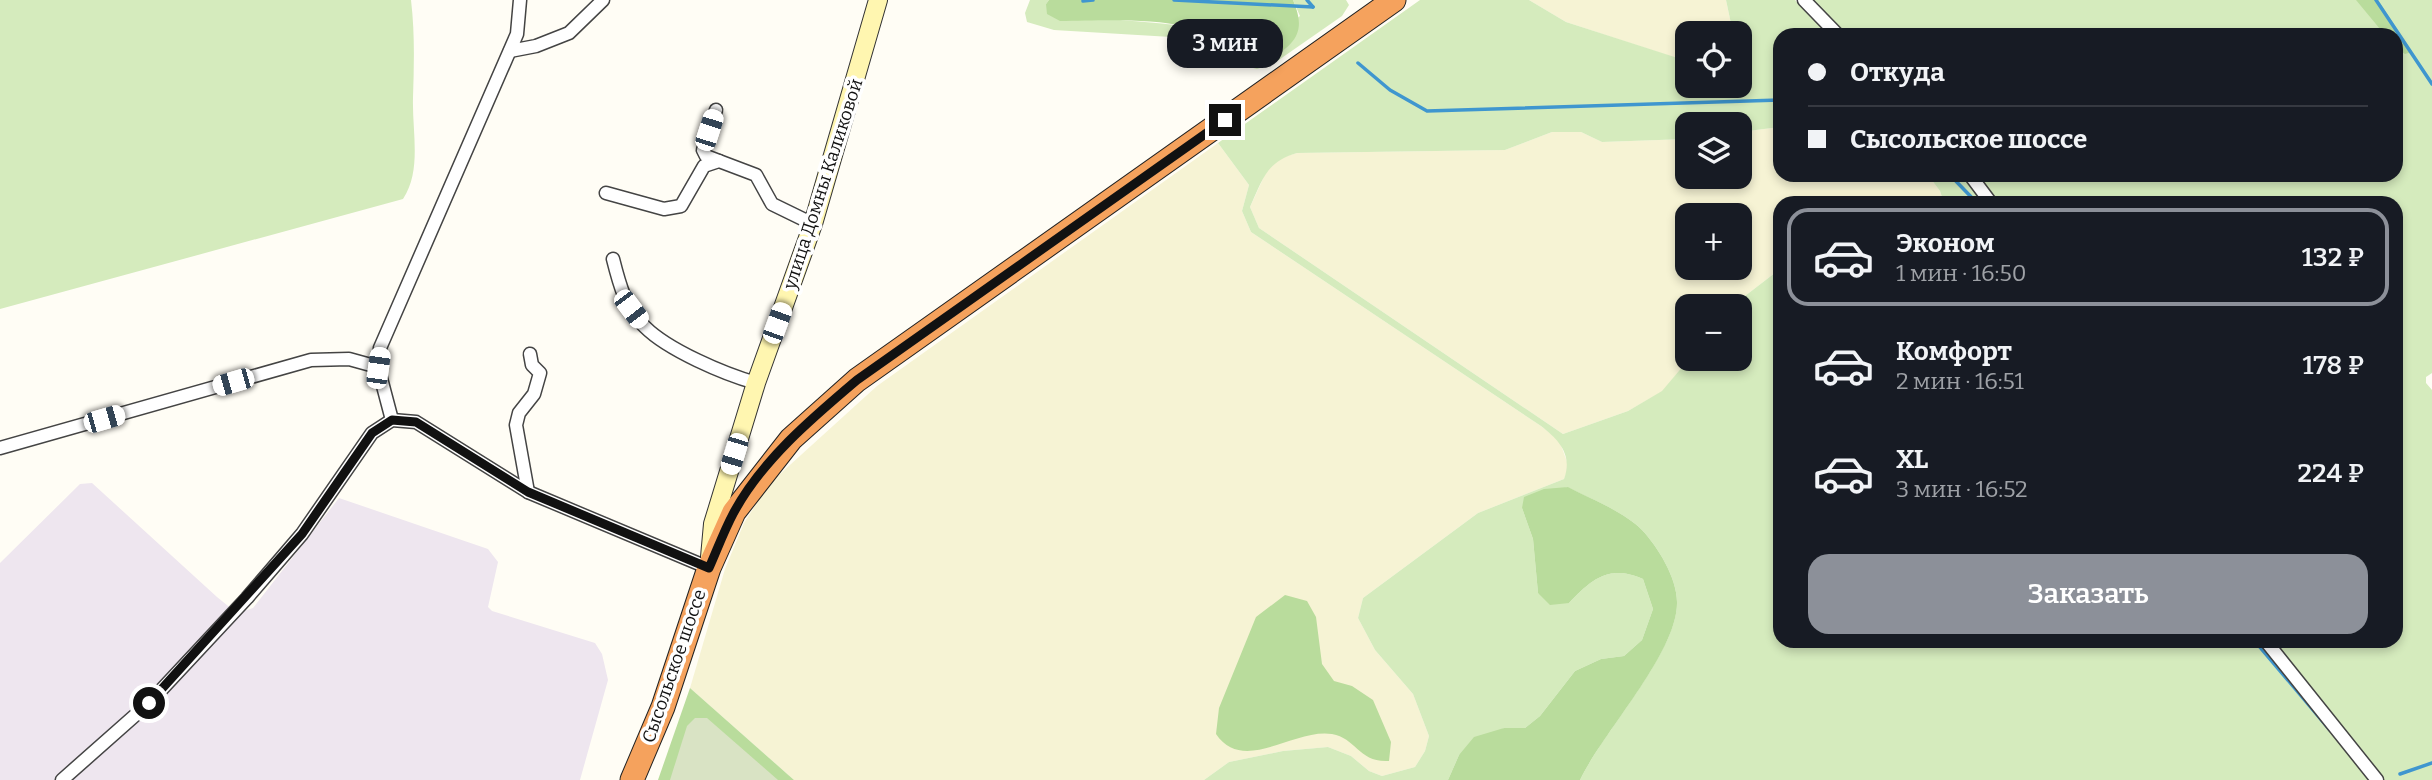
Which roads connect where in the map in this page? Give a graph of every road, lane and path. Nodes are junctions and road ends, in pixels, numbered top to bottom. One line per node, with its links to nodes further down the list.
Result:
1 (532, 0): 6 (street)
2 (603, 0): 8 (street)
3 (878, 0): 12 (main road, улица Домны Каликовой)
4 (1394, 0): 20 (highway, Сысольское шоссе)
5 (1804, 0): 7 (street)
6 (520, 6): 8 (street)
7 (1831, 28)
8 (510, 51): 15 (street)
9 (716, 110): 10 (street)
10 (719, 161): 11 (street); 12 (street)
11 (606, 193)
12 (813, 224): 16 (main road, улица Домны Каликовой)
13 (613, 259): 16 (street)
14 (530, 355): 19 (street)
15 (378, 368): 17 (street); 18 (street)
16 (756, 383): 20 (main road, улица Домны Каликовой)
17 (392, 420): 19 (street); 22 (street)
18 (0, 448)
19 (528, 492): 20 (street)
20 (709, 568): 23 (highway, Сысольское шоссе)
21 (2271, 648): 24 (street)
22 (62, 780)
23 (632, 780)
24 (2377, 780)

